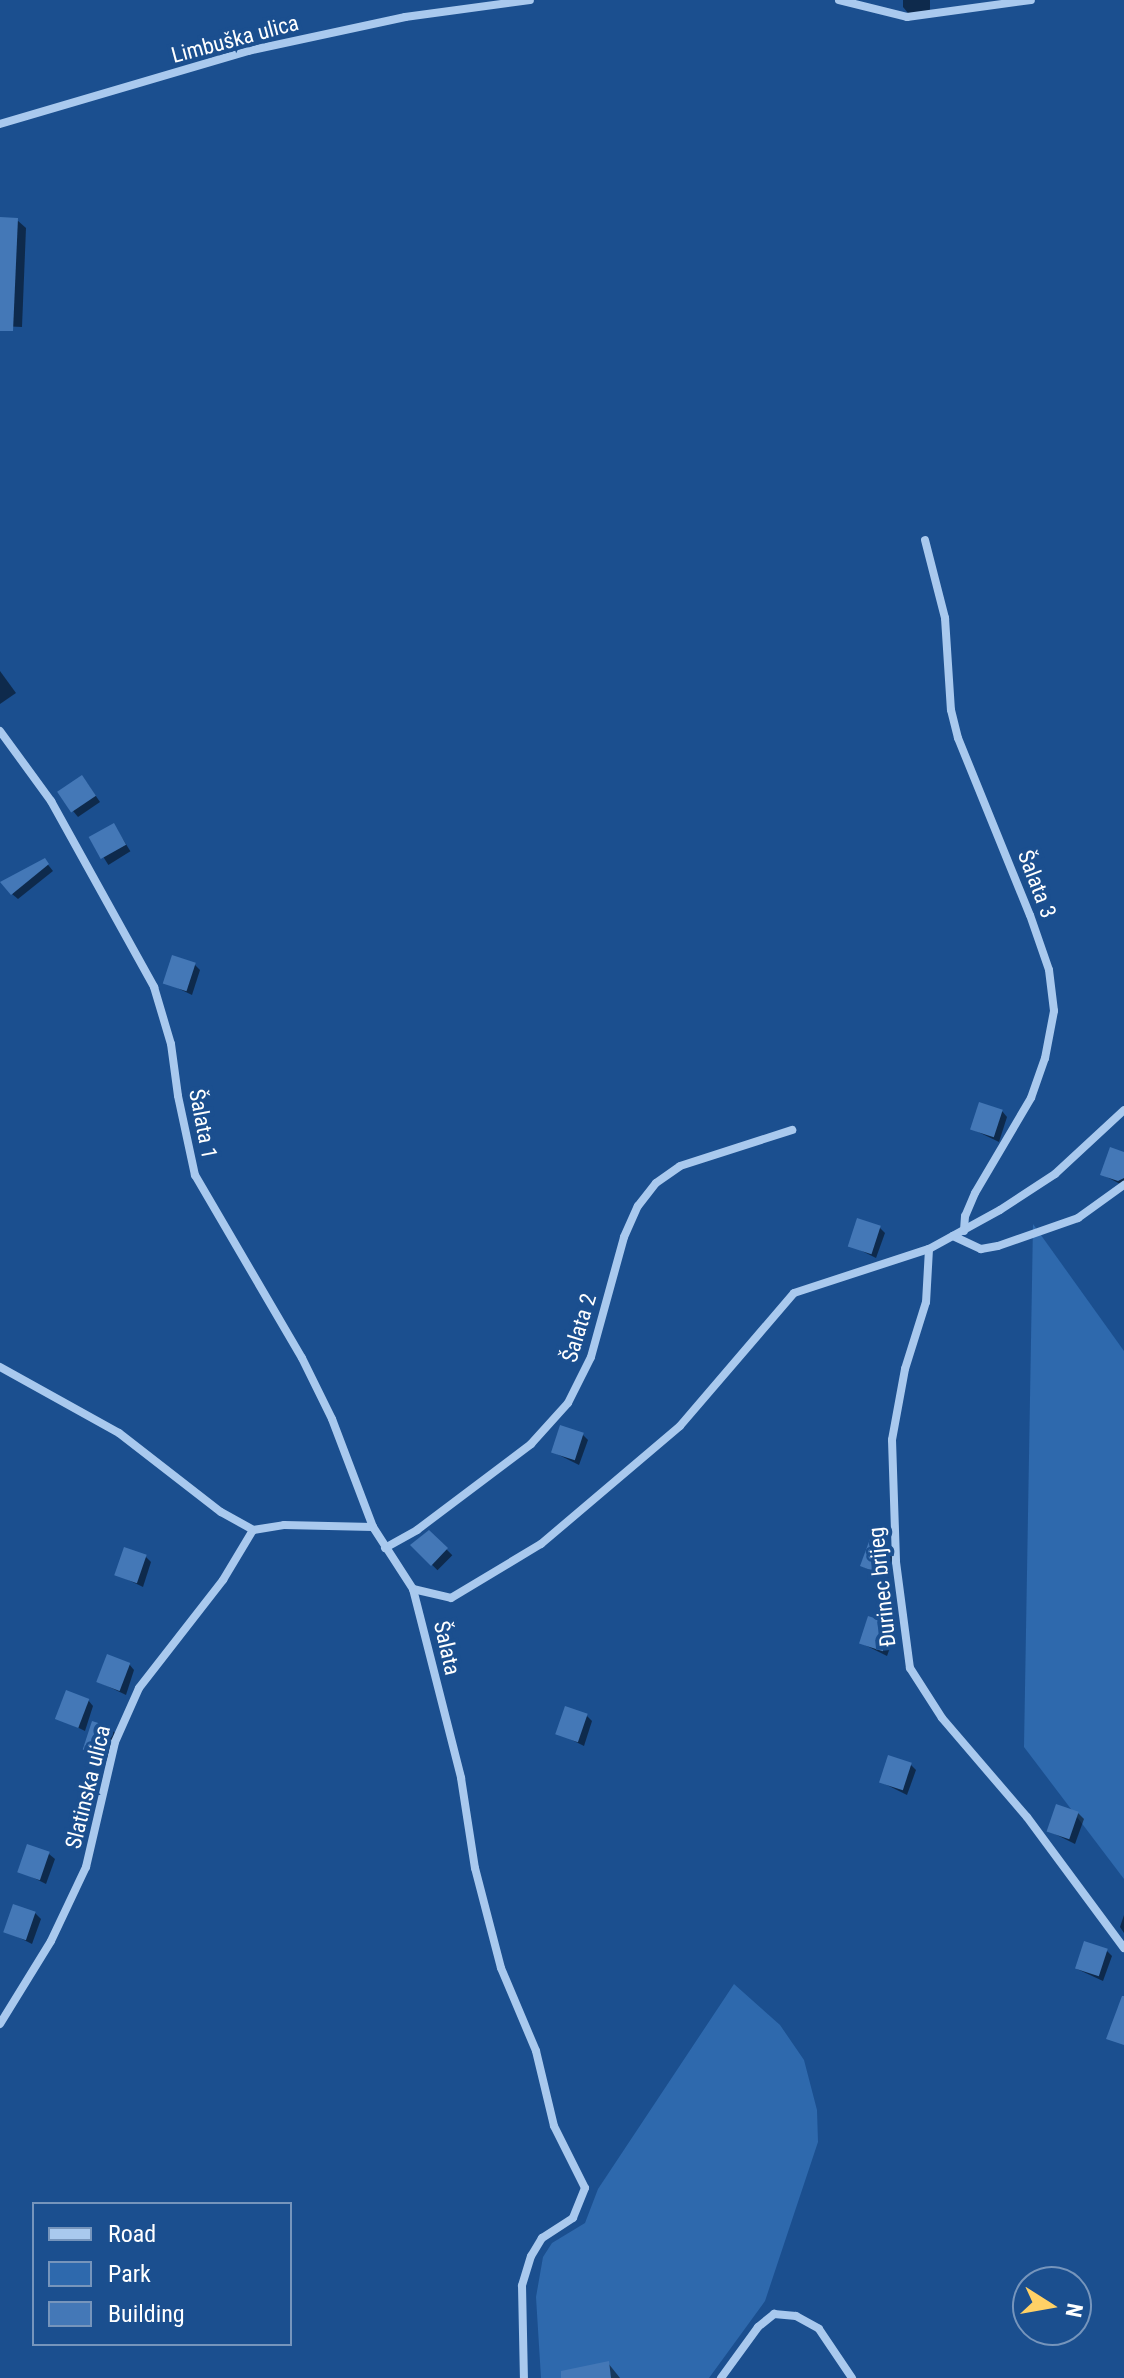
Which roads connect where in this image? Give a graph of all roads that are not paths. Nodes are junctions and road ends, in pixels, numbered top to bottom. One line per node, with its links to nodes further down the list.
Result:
1 (530, 0): 4 (street, Limbuška ulica)
2 (839, 0): 3 (street)
3 (1031, 0)
4 (0, 124)
5 (925, 540): 10 (street, Šalata 3)
6 (0, 731): 14 (street, Šalata 1)
7 (1124, 1110): 10 (street)
8 (792, 1130): 16 (street, Šalata 2)
9 (1124, 1185): 11 (street)
10 (964, 1231): 11 (street)
11 (953, 1236): 12 (street)
12 (929, 1249): 17 (street); 18 (street, Đurinec brijeg)
13 (0, 1367): 15 (street)
14 (373, 1527): 15 (street); 16 (street, Šalata)
15 (253, 1530): 19 (street, Slatinska ulica)
16 (385, 1548): 17 (street, Šalata)
17 (413, 1589): 20 (street, Šalata)
18 (1124, 1948)
19 (0, 2024)
20 (524, 2378)
21 (721, 2378): 22 (street)
22 (852, 2378)

